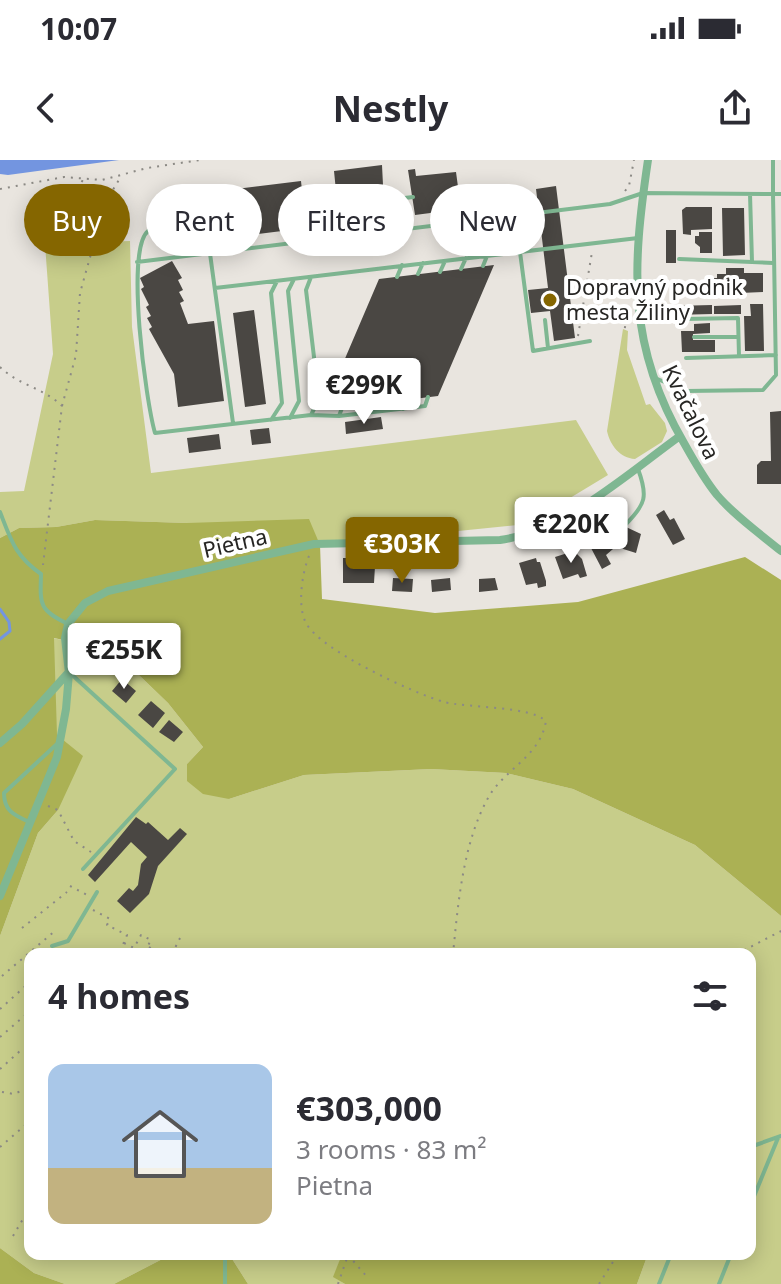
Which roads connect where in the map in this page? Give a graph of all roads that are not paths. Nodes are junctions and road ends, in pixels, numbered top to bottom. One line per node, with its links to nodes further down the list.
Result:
1 (648, 160): 3 (street, Kvačalova)
2 (773, 160): 5 (lane)
3 (643, 193): 4 (lane); 7 (lane); 9 (street, Kvačalova)
4 (750, 194): 5 (lane); 19 (lane)
5 (773, 194): 6 (lane); 21 (lane)
6 (781, 194)
7 (545, 212)
8 (146, 233): 18 (lane)
9 (638, 238): 10 (lane); 43 (street, Kvačalova)
10 (545, 249)
11 (186, 256): 18 (lane)
12 (210, 256): 31 (lane)
13 (487, 256): 15 (lane); 23 (lane)
14 (519, 256): 39 (lane)
15 (466, 258): 17 (lane); 24 (lane)
16 (679, 259): 19 (lane)
17 (445, 261): 20 (lane); 25 (lane)
18 (137, 262): 56 (lane)
19 (752, 262): 21 (lane)
20 (423, 263): 22 (lane); 26 (lane)
21 (773, 263): 32 (lane)
22 (402, 265): 27 (lane); 28 (lane)
23 (483, 266)
24 (461, 269)
25 (440, 272)
26 (418, 274)
27 (312, 276): 29 (lane); 52 (lane)
28 (397, 277)
29 (294, 279): 30 (lane); 54 (lane)
30 (277, 281): 31 (lane); 55 (lane)
31 (215, 288): 56 (lane)
32 (774, 302): 33 (lane); 40 (lane)
33 (781, 302)
34 (684, 319): 37 (lane)
35 (545, 320): 39 (lane)
36 (694, 337): 37 (lane)
37 (738, 337): 41 (lane)
38 (590, 341): 39 (lane)
39 (548, 348)
40 (776, 355): 41 (lane); 43 (lane)
41 (739, 356): 42 (lane)
42 (686, 358)
43 (653, 377): 57 (street, Kvačalova)
44 (428, 397): 49 (lane)
45 (406, 400): 49 (lane)
46 (385, 403): 50 (lane)
47 (364, 405): 51 (lane)
48 (342, 408): 53 (lane)
49 (403, 409): 50 (lane)
50 (381, 411): 51 (lane)
51 (360, 413): 53 (lane)
52 (311, 415): 53 (lane); 54 (lane)
53 (339, 416)
54 (290, 418): 55 (lane)
55 (271, 420): 56 (lane)
56 (233, 424)
57 (680, 436): 58 (street, Pietna); 61 (street, Kvačalova)
58 (637, 467): 60 (lane); 62 (street, Pietna)
59 (0, 512): 62 (lane)
60 (626, 524)
61 (781, 551)
62 (68, 624): 63 (street)
63 (69, 673): 64 (street); 65 (street); 67 (lane)
64 (60, 739): 66 (street); 66 (lane)
65 (0, 743)
66 (31, 823): 69 (street)
67 (83, 869)
68 (97, 892): 70 (lane)
69 (0, 896)
70 (52, 946)
71 (779, 1137): 72 (lane); 73 (lane)
72 (756, 1145)
73 (756, 1192)
74 (225, 1260): 77 (lane)
75 (669, 1260): 78 (lane)
76 (729, 1260): 79 (lane)
77 (225, 1284)
78 (659, 1284)
79 (719, 1284)

